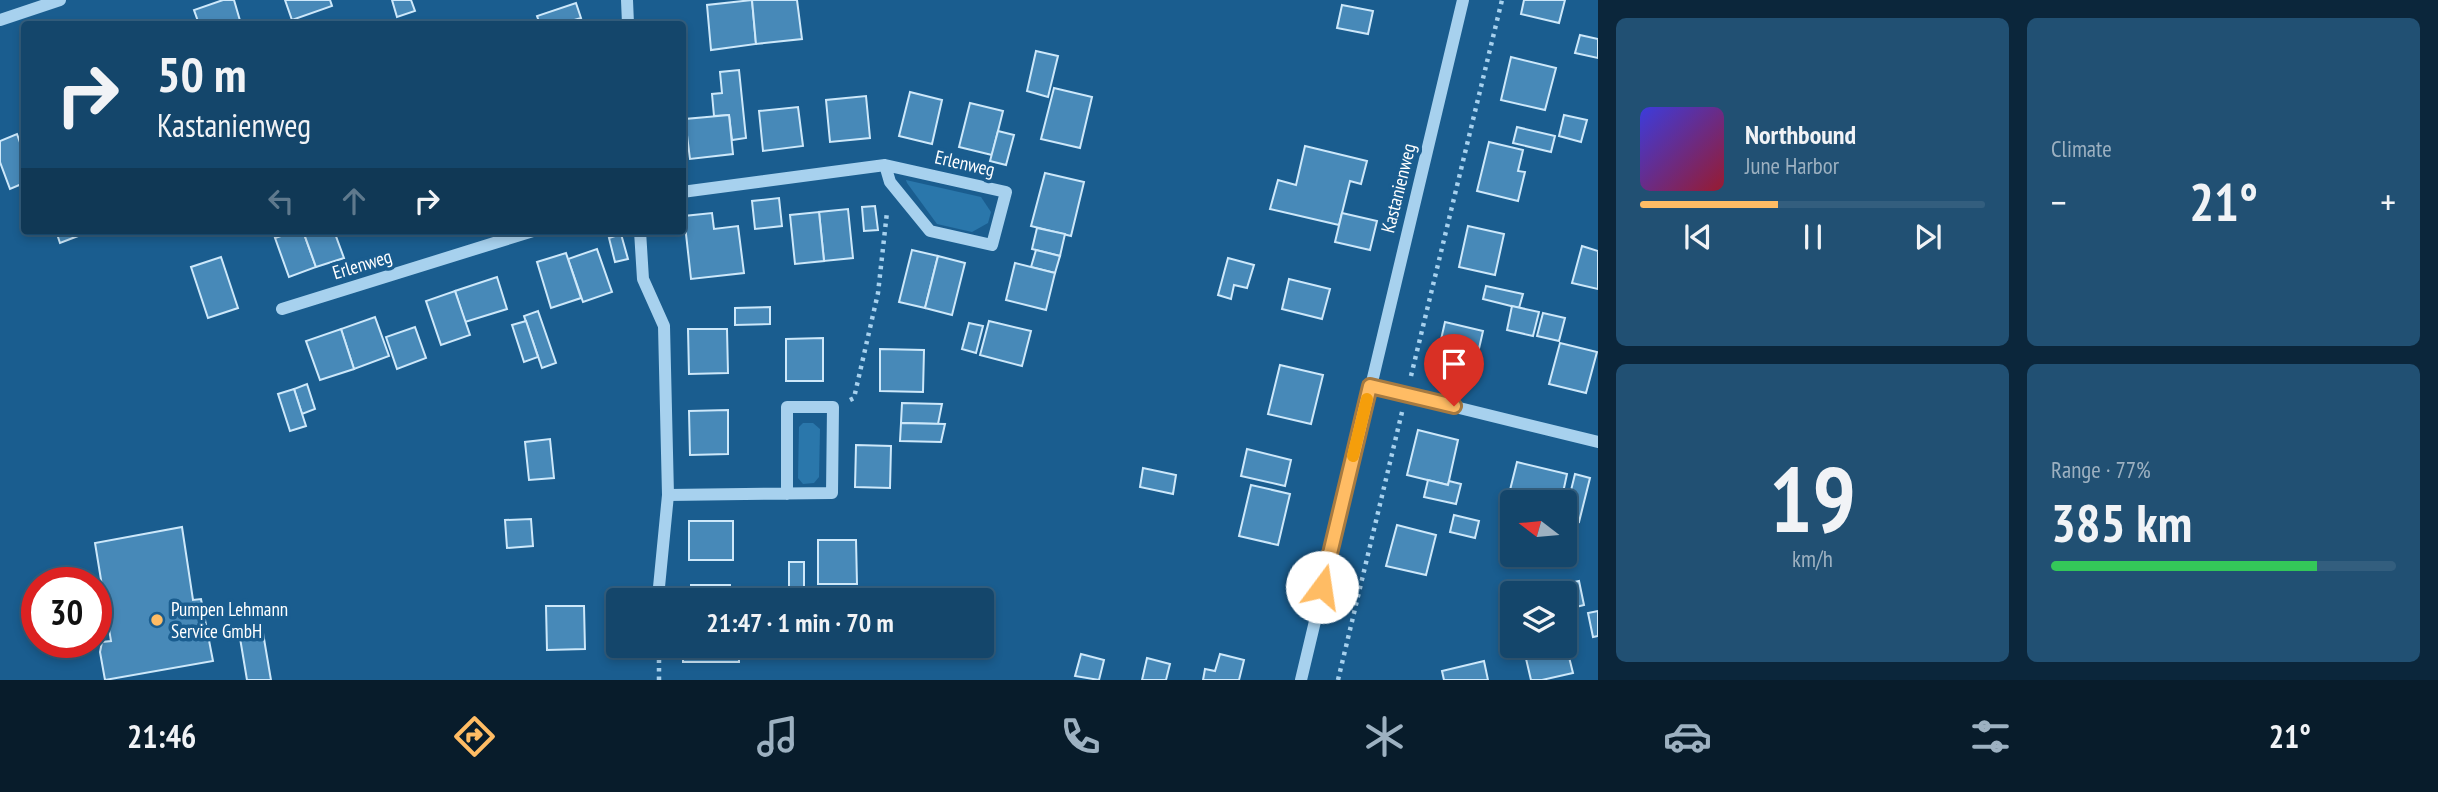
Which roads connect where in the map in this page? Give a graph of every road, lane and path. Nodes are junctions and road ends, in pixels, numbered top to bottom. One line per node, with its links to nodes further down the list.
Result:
1 (60, 0): 5 (street)
2 (627, 0): 6 (street)
3 (1463, 0): 13 (street, Kastanienweg)
4 (1502, 0): 14 (path)
5 (0, 20)
6 (628, 21)
7 (885, 165): 8 (street, Erlenweg); 8 (street, Erlenweg); 9 (street, Erlenweg)
8 (890, 182): 15 (path)
9 (686, 191)
10 (520, 235): 12 (street, Erlenweg)
11 (640, 235): 18 (street)
12 (282, 309)
13 (1370, 386): 14 (street); 22 (street, Kastanienweg)
14 (1406, 394): 16 (street); 23 (path)
15 (833, 407): 17 (street); 17 (street)
16 (1598, 442)
17 (786, 494): 18 (street)
18 (668, 495): 19 (street)
19 (659, 587)
20 (659, 658): 21 (path)
21 (659, 680)
22 (1301, 680)
23 (1338, 680)

